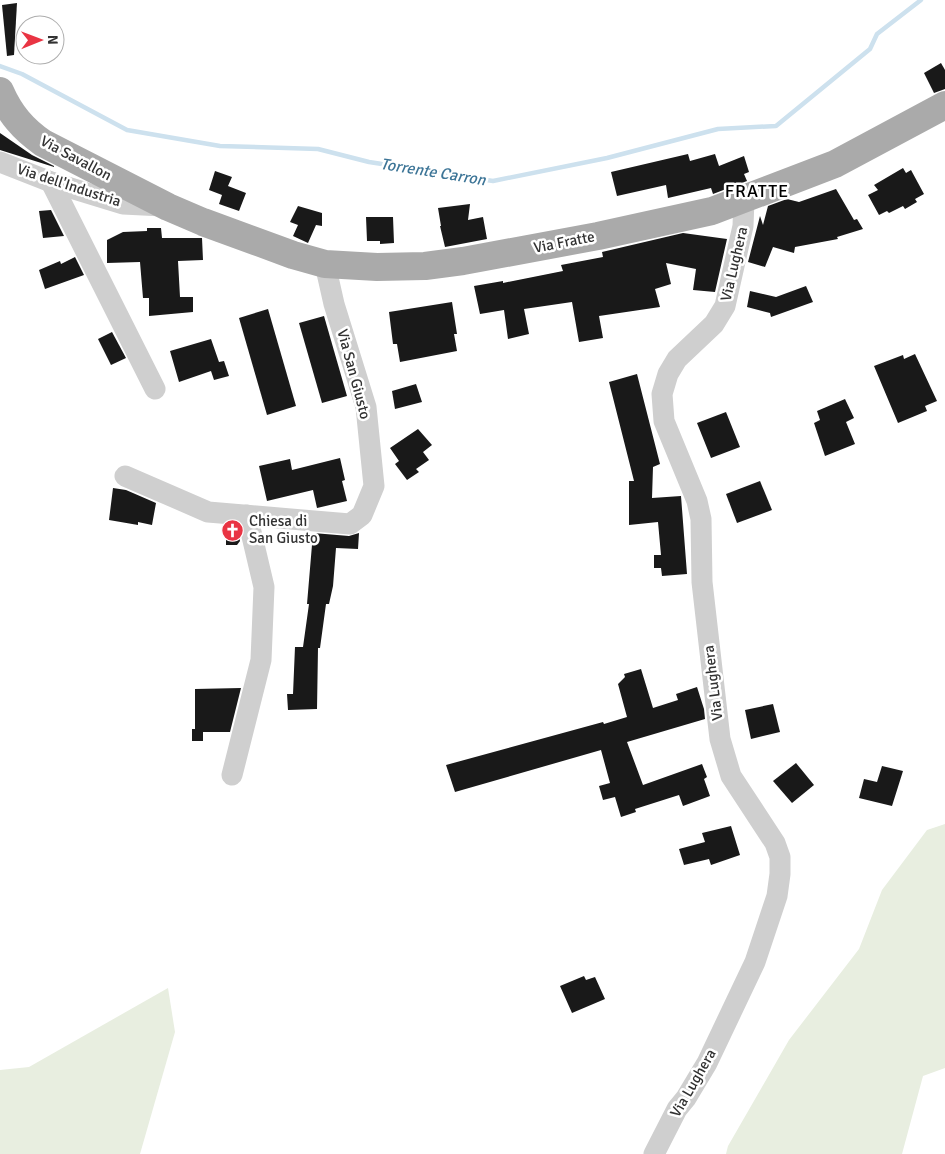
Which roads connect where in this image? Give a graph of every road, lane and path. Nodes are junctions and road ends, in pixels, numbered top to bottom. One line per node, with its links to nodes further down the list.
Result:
1 (6, 102): 6 (main road, Via Savallon)
2 (945, 105): 5 (main road, Via Fratte)
3 (0, 162): 4 (street, Via dell'Industria)
4 (51, 182): 6 (street, Via dell'Industria); 8 (street)
5 (744, 199): 7 (main road, Via Fratte); 12 (street, Via Lughera)
6 (168, 207): 7 (main road, Via Fratte)
7 (325, 264): 10 (street, Via San Giusto)
8 (155, 389)
9 (125, 476): 10 (street, Via San Giusto)
10 (247, 515): 11 (street)
11 (232, 775)
12 (654, 1154)

